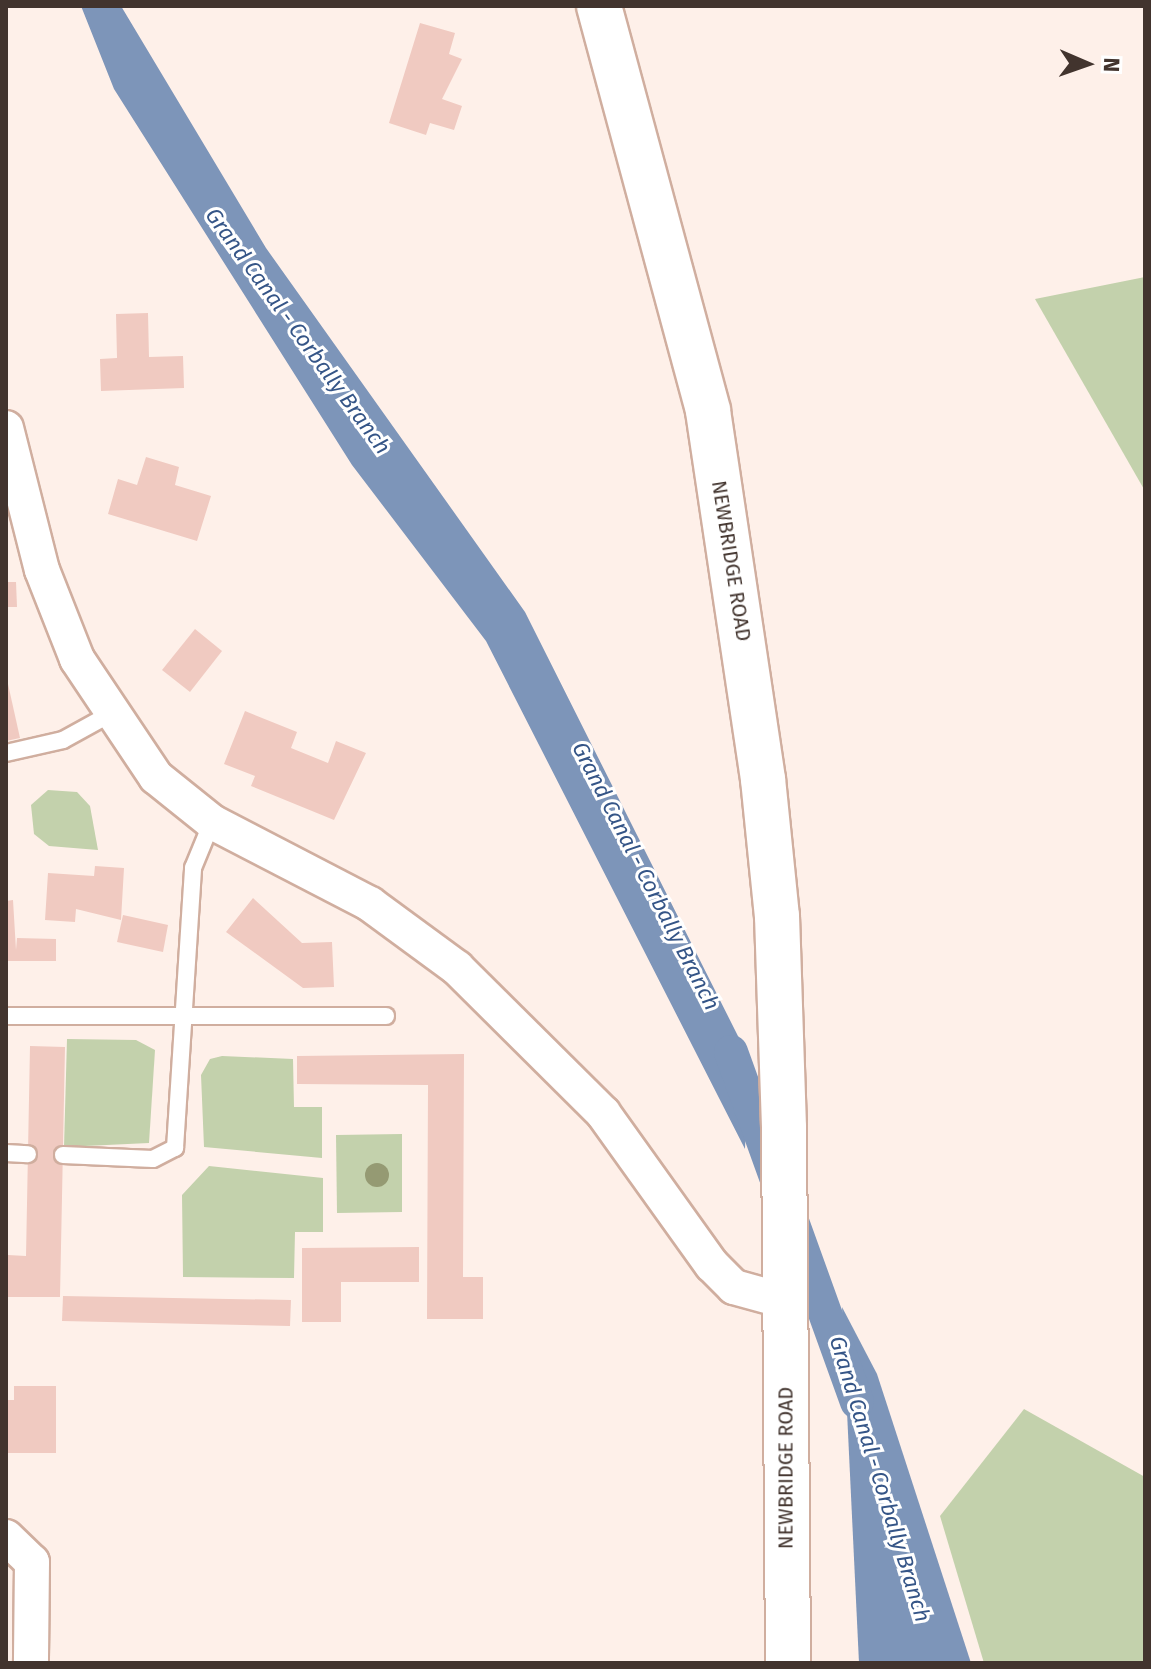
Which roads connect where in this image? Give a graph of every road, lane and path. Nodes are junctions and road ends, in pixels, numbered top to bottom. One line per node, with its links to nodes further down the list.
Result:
1 (599, 6): 12 (main road, NEWBRIDGE ROAD)
2 (6, 428): 3 (street)
3 (112, 713): 4 (lane); 5 (street)
4 (6, 753)
5 (212, 822): 8 (lane); 12 (street)
6 (6, 1016): 8 (lane)
7 (386, 1016): 8 (lane)
8 (181, 1017): 11 (lane)
9 (6, 1153): 10 (lane)
10 (28, 1154)
11 (63, 1155)
12 (785, 1287): 15 (main road, NEWBRIDGE ROAD)
13 (6, 1537): 14 (street)
14 (31, 1663)
15 (788, 1663)

